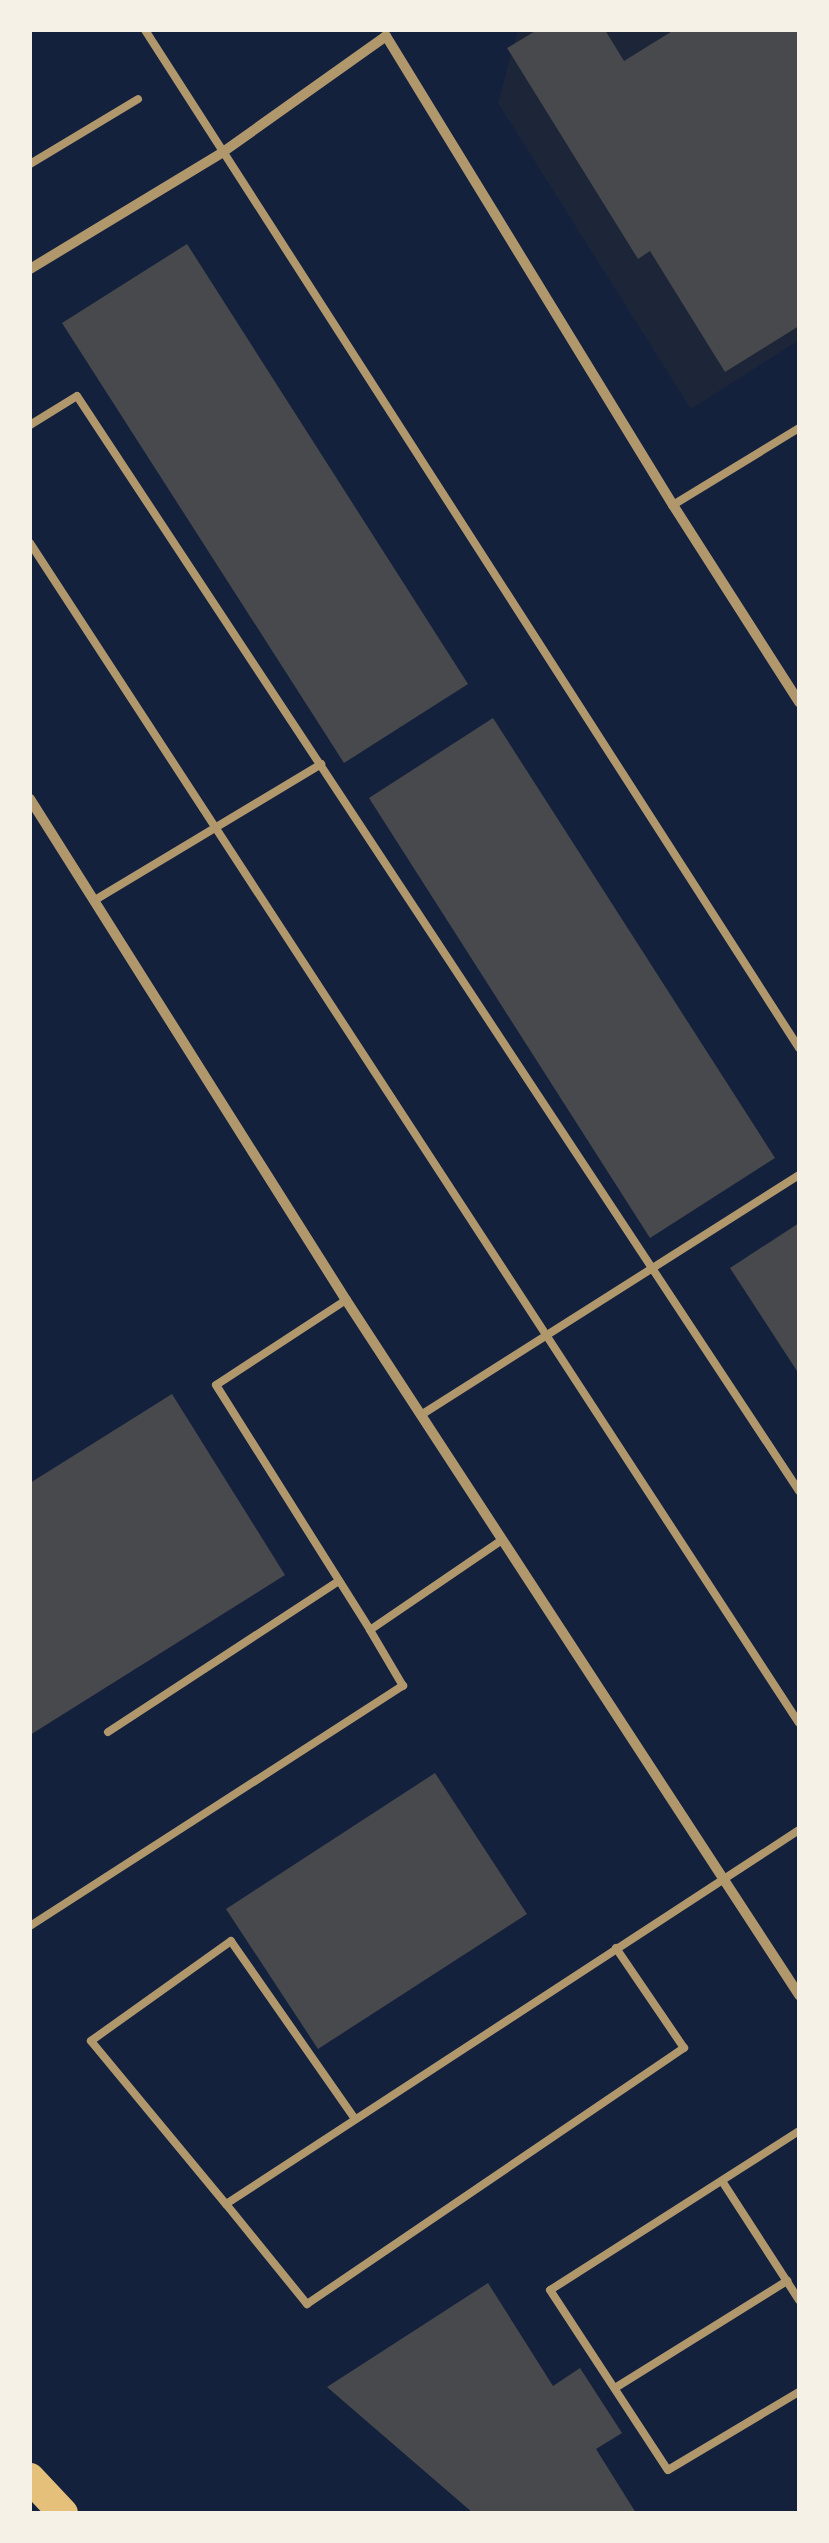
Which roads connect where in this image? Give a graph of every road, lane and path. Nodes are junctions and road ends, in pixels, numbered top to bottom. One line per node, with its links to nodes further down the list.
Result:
1 (144, 30): 4 (lane)
2 (390, 33): 4 (street); 9 (street)
3 (138, 99): 5 (lane)
4 (223, 152): 6 (street); 16 (lane)
5 (30, 164)
6 (30, 269)
7 (30, 425): 12 (lane)
8 (799, 428): 9 (lane)
9 (673, 506): 11 (street)
10 (30, 543): 14 (lane)
11 (799, 702)
12 (322, 764): 14 (lane); 18 (lane)
13 (32, 807): 15 (street)
14 (215, 828): 15 (lane); 20 (lane)
15 (94, 900): 19 (street)
16 (799, 1048)
17 (799, 1175): 18 (lane)
18 (650, 1269): 20 (lane); 22 (lane)
19 (346, 1300): 21 (street); 24 (lane)
20 (546, 1335): 21 (lane); 26 (lane)
21 (421, 1415): 23 (street)
22 (799, 1492)
23 (502, 1540): 25 (lane); 29 (street)
24 (340, 1582): 25 (lane); 27 (lane)
25 (370, 1630): 30 (lane)
26 (799, 1723)
27 (108, 1732)
28 (799, 1830): 29 (lane)
29 (723, 1878): 31 (lane); 32 (street)
30 (30, 1926)
31 (616, 1948): 33 (lane); 36 (lane)
32 (799, 1995)
33 (355, 2119): 36 (lane); 36 (lane)
34 (799, 2132): 35 (lane)
35 (722, 2181): 37 (lane); 39 (lane)
36 (226, 2204)
37 (787, 2281): 38 (lane); 39 (lane)
38 (799, 2300)
39 (615, 2388): 40 (lane)
40 (799, 2392)
41 (30, 2478): 42 (highway)
42 (63, 2513)

